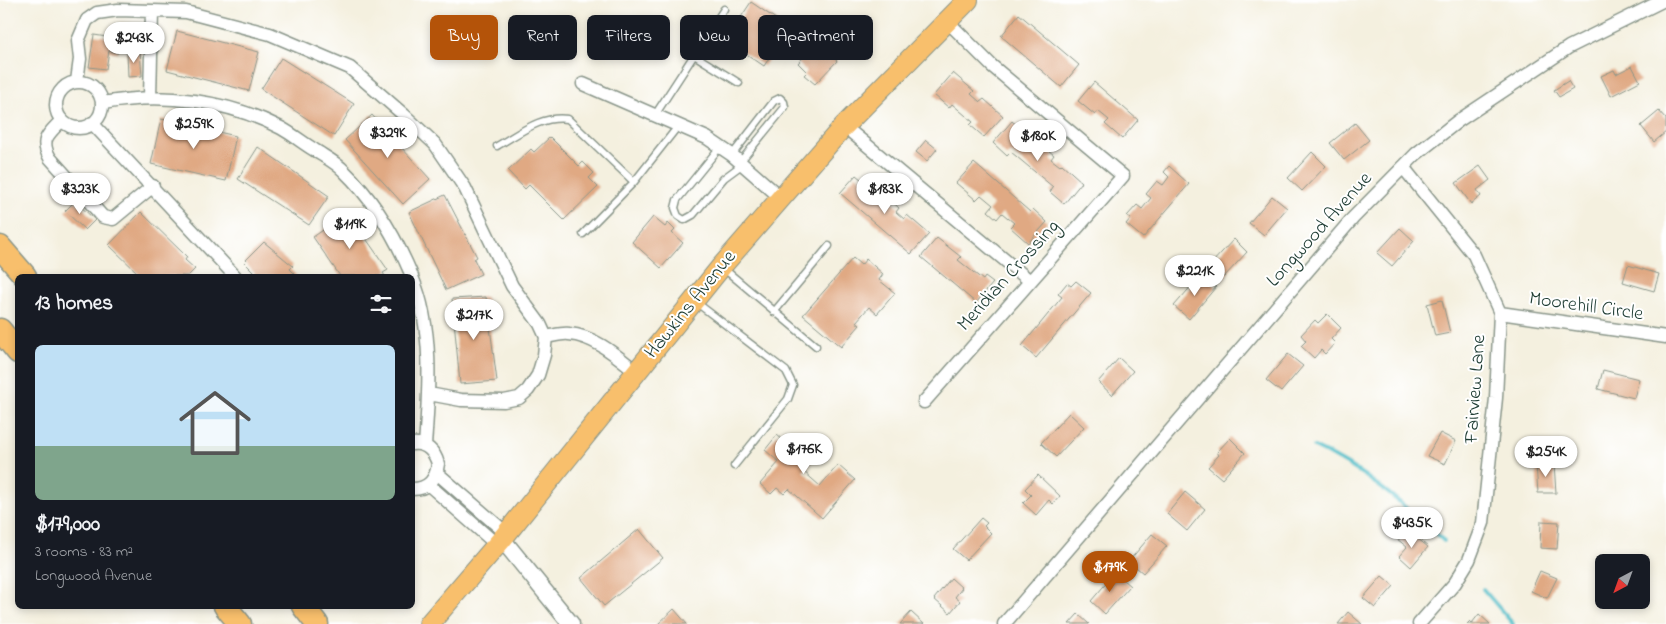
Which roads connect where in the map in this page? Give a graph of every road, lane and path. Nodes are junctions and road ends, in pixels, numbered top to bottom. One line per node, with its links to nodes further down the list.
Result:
1 (968, 0): 6 (main road, Hawkins Avenue)
2 (1664, 0): 22 (street, Longwood Avenue)
3 (724, 9): 5 (lane)
4 (152, 11): 9 (street); 12 (street); 40 (street)
5 (720, 15)
6 (947, 21): 18 (main road, Hawkins Avenue); 33 (street, Meridian Crossing)
7 (691, 60): 14 (lane)
8 (702, 60): 10 (lane)
9 (77, 81): 13 (street); 15 (street)
10 (739, 83)
11 (583, 84): 14 (street)
12 (150, 98): 13 (street); 32 (street)
13 (103, 103): 16 (street)
14 (655, 115): 17 (street)
15 (62, 120): 16 (street); 24 (street)
16 (92, 123): 24 (street)
17 (679, 125): 20 (street); 23 (lane)
18 (844, 126): 25 (main road, Hawkins Avenue); 33 (street)
19 (497, 146): 23 (lane)
20 (720, 147): 21 (street); 21 (lane)
21 (738, 160): 21 (lane); 25 (street)
22 (1403, 167): 37 (street, Fairview Lane); 62 (street, Longwood Avenue)
23 (634, 182): 26 (lane)
24 (152, 186): 31 (street)
25 (780, 198): 29 (main road, Hawkins Avenue)
26 (583, 234)
27 (829, 246): 36 (lane)
28 (0, 247): 30 (highway)
29 (721, 267): 35 (main road, Hawkins Avenue); 36 (lane)
30 (23, 274)
31 (233, 274)
32 (411, 274)
33 (1030, 281): 45 (street, Meridian Crossing)
34 (415, 283): 44 (street)
35 (694, 300): 43 (main road, Hawkins Avenue); 47 (lane)
36 (774, 312): 41 (lane)
37 (1500, 313): 39 (street, Moorehill Circle); 63 (street, Fairview Lane)
38 (0, 330): 42 (highway)
39 (1666, 337)
40 (546, 338): 43 (street); 44 (street)
41 (816, 346)
42 (15, 348)
43 (637, 372): 51 (main road, Hawkins Avenue)
44 (429, 394): 46 (street)
45 (924, 402)
46 (419, 444): 48 (street)
47 (734, 466)
48 (437, 473): 49 (street); 51 (street)
49 (428, 485): 50 (street); 51 (street)
50 (415, 489)
51 (502, 539): 60 (main road, Hawkins Avenue); 61 (street)
52 (220, 609): 56 (highway)
53 (228, 609): 57 (highway)
54 (292, 609): 58 (highway)
55 (304, 609): 59 (highway)
56 (230, 624)
57 (240, 624)
58 (304, 624)
59 (317, 624)
60 (429, 624)
61 (571, 624)
62 (1004, 624)
63 (1419, 624)

